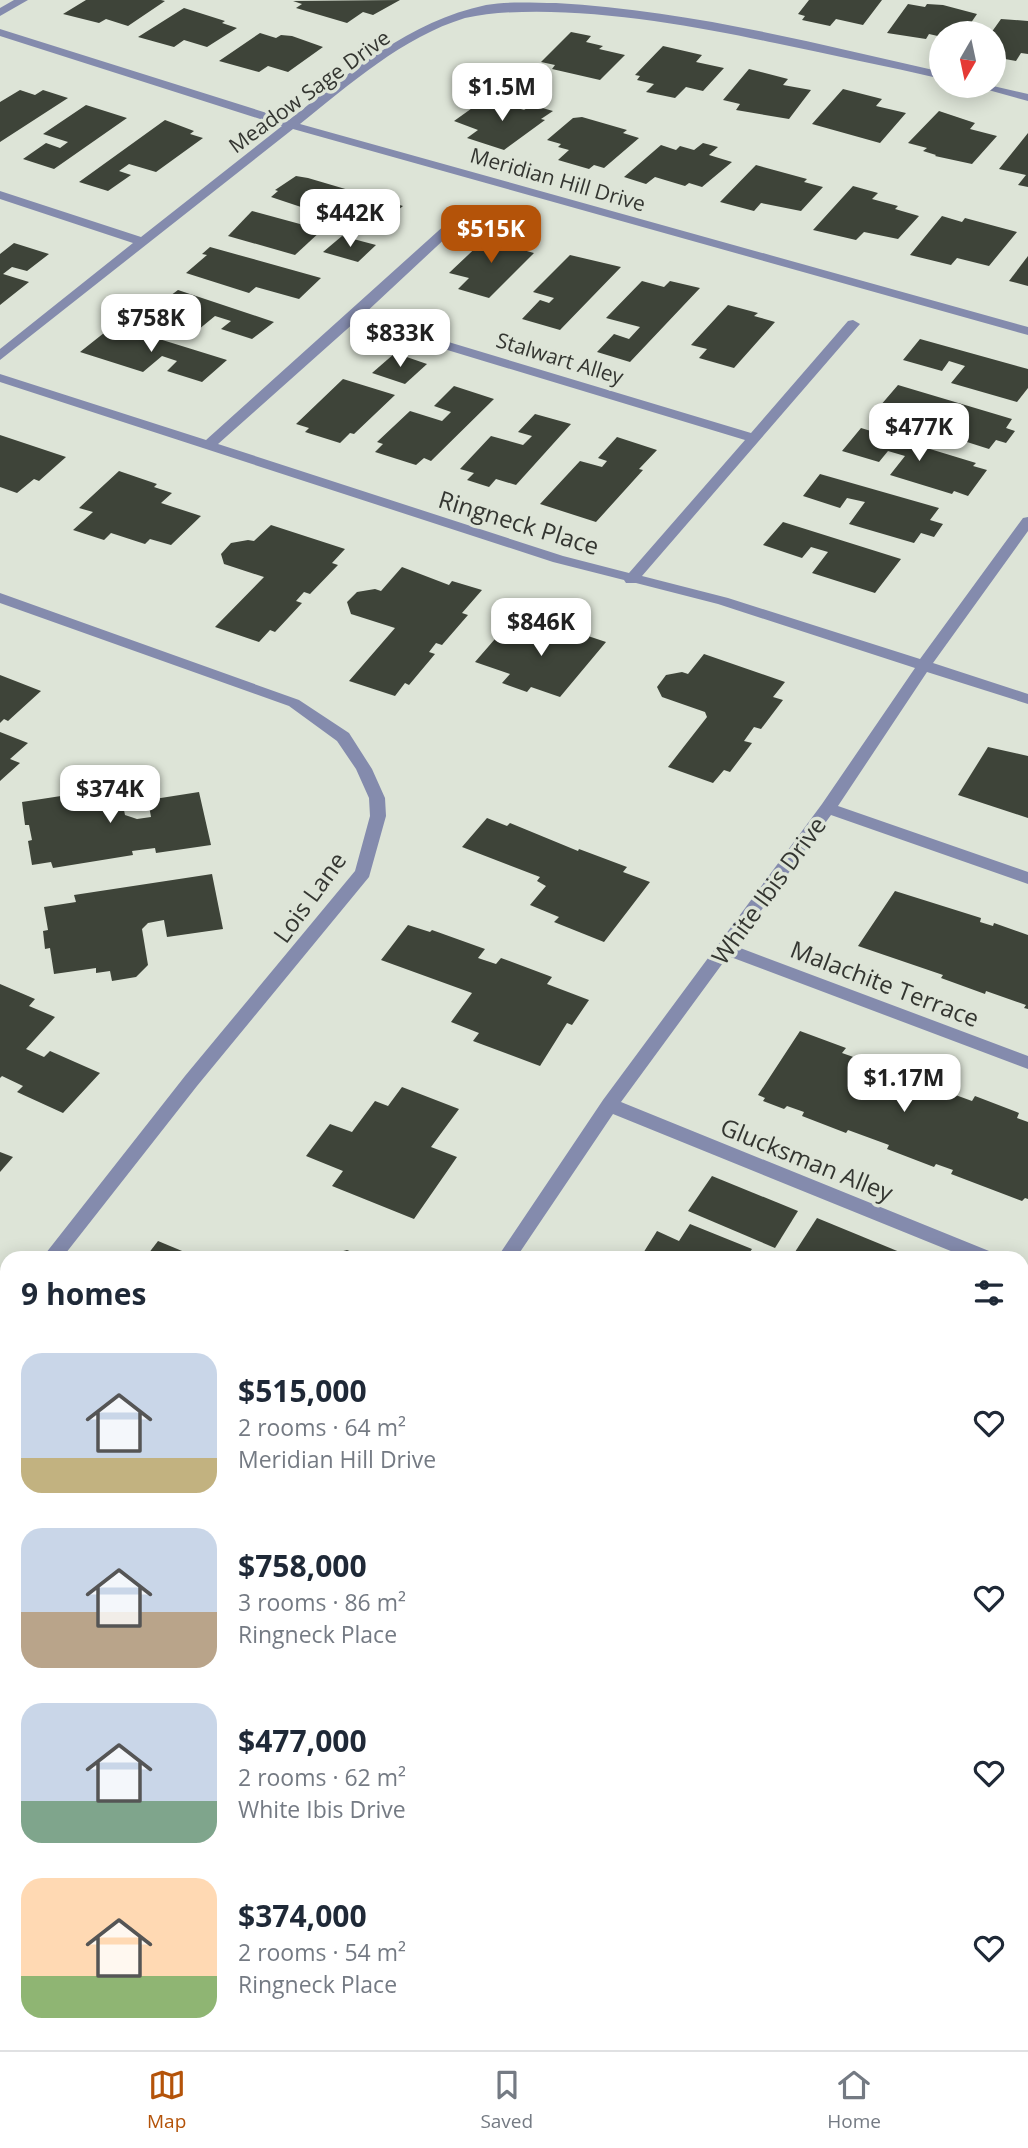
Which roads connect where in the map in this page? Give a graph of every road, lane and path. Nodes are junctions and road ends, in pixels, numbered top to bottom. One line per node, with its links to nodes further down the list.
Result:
1 (22, 0): 2 (street)
2 (0, 13)
3 (0, 32): 7 (street, Meridian Hill Drive)
4 (929, 73): 7 (street, Meadow Sage Drive)
5 (1006, 92): 6 (street)
6 (1028, 98)
7 (292, 125): 10 (street, Meadow Sage Drive); 13 (street, Meridian Hill Drive)
8 (0, 195): 10 (street)
9 (461, 216): 11 (street)
10 (141, 241): 14 (street, Meadow Sage Drive)
11 (354, 317): 16 (street, Stalwart Alley); 17 (street)
12 (853, 324): 16 (street)
13 (1028, 331)
14 (0, 356)
15 (0, 378): 17 (street, Ringneck Place)
16 (755, 438): 19 (street)
17 (208, 446): 19 (street, Ringneck Place)
18 (1028, 521): 21 (street, White Ibis Drive)
19 (631, 580): 21 (street, Ringneck Place)
20 (0, 598): 28 (street, Lois Lane)
21 (924, 665): 22 (street, Ringneck Place); 23 (street, White Ibis Drive)
22 (1028, 699)
23 (828, 808): 24 (street); 25 (street, White Ibis Drive)
24 (1028, 878)
25 (726, 949): 26 (street, Malachite Terrace); 27 (street, White Ibis Drive)
26 (1028, 1063)
27 (609, 1105): 29 (street, White Ibis Drive); 30 (street, Glucksman Alley)
28 (57, 1251)
29 (511, 1251)
30 (969, 1251)

